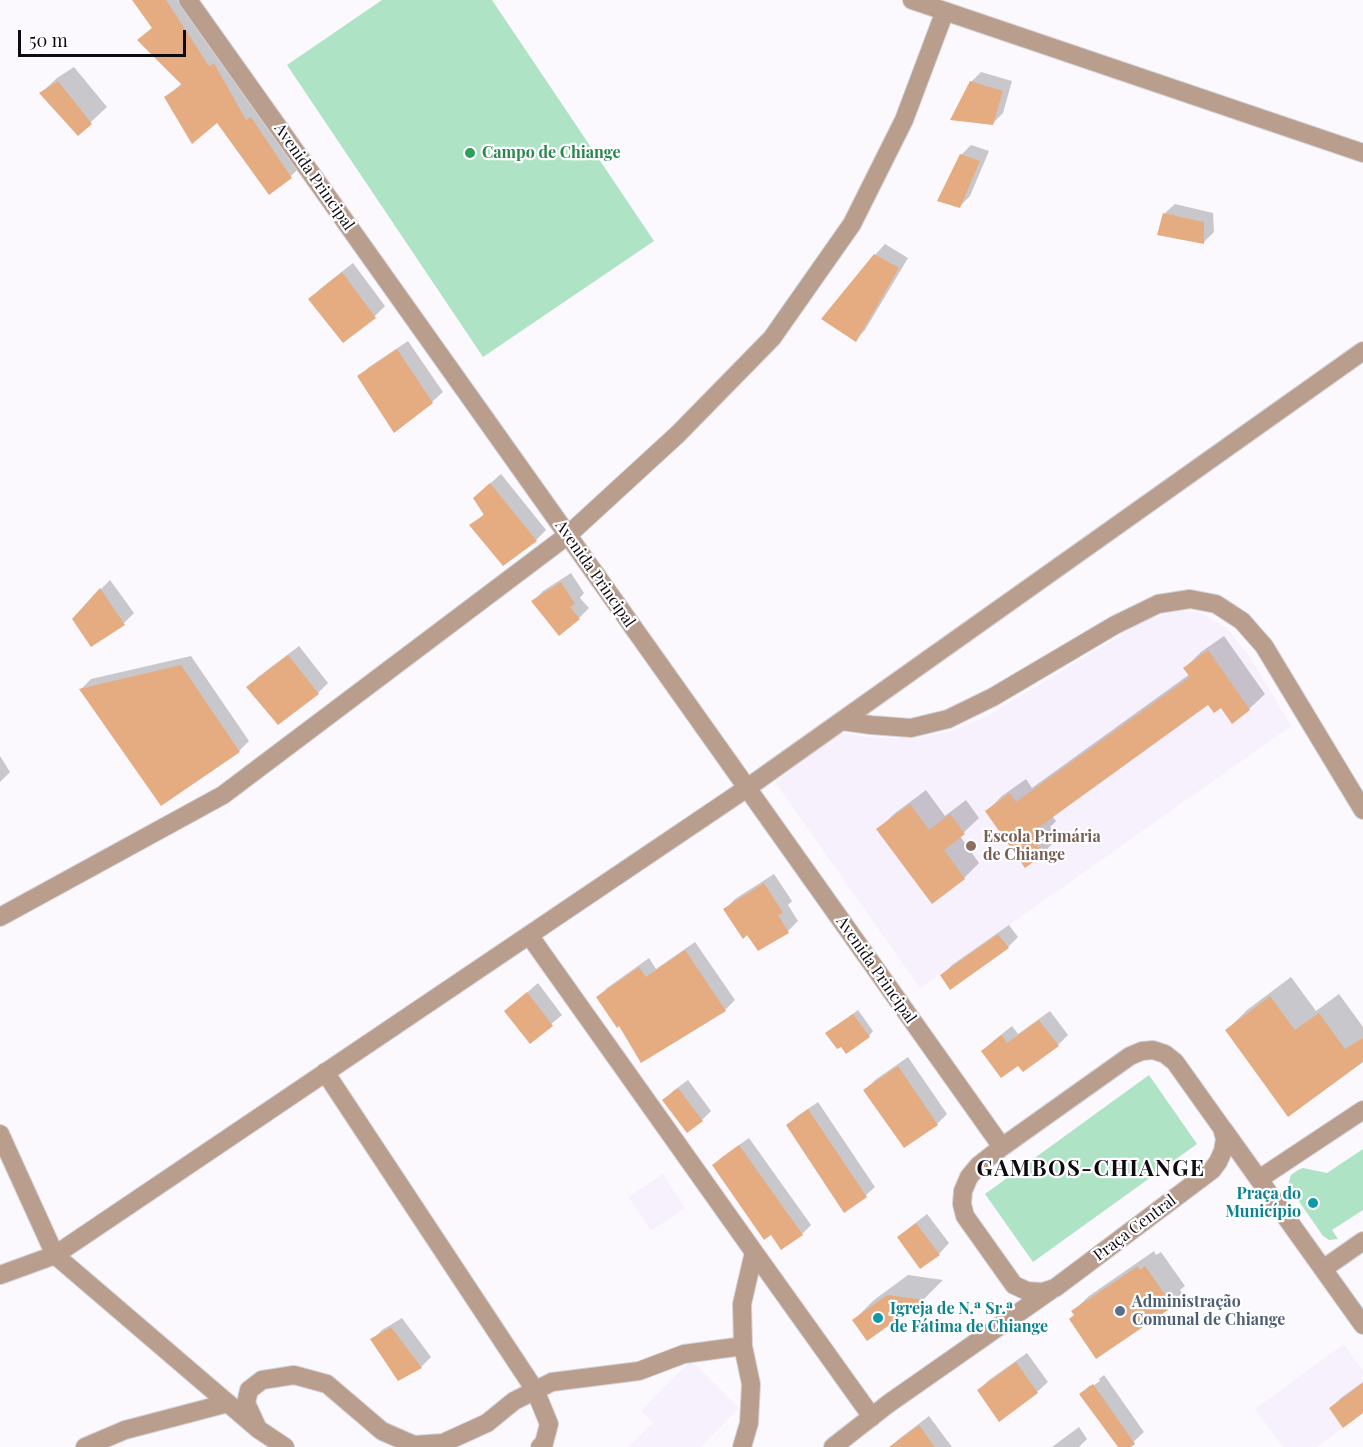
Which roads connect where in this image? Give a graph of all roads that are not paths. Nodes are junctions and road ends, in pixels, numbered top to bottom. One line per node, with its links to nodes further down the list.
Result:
1 (188, 0): 6 (street, Avenida Principal)
2 (912, 0): 3 (street)
3 (945, 11): 4 (street); 6 (street)
4 (1363, 153)
5 (1363, 351): 7 (street)
6 (568, 536): 8 (street, Avenida Principal); 10 (street)
7 (842, 721): 8 (street); 9 (street)
8 (747, 788): 11 (street); 16 (street, Avenida Principal)
9 (1363, 810)
10 (0, 917)
11 (529, 935): 12 (street); 19 (street)
12 (325, 1072): 20 (street); 26 (street)
13 (1363, 1110): 17 (street)
14 (1222, 1128): 16 (street); 17 (street); 23 (street, Praça Central)
15 (0, 1134): 20 (street)
16 (1002, 1147): 23 (street)
17 (1259, 1179): 21 (street)
18 (1363, 1241): 21 (street)
19 (754, 1252): 25 (street); 28 (street)
20 (55, 1255): 22 (street); 27 (street)
21 (1323, 1269): 24 (street)
22 (0, 1275)
23 (1055, 1288): 28 (street, Praça Central)
24 (1363, 1325)
25 (743, 1346): 26 (street); 33 (street)
26 (535, 1390): 29 (street); 32 (street)
27 (228, 1403): 29 (street); 30 (street)
28 (872, 1416): 34 (street, Praça Central)
29 (258, 1429): 31 (street)
30 (85, 1447)
31 (285, 1447)
32 (540, 1447)
33 (742, 1447)
34 (833, 1447)

